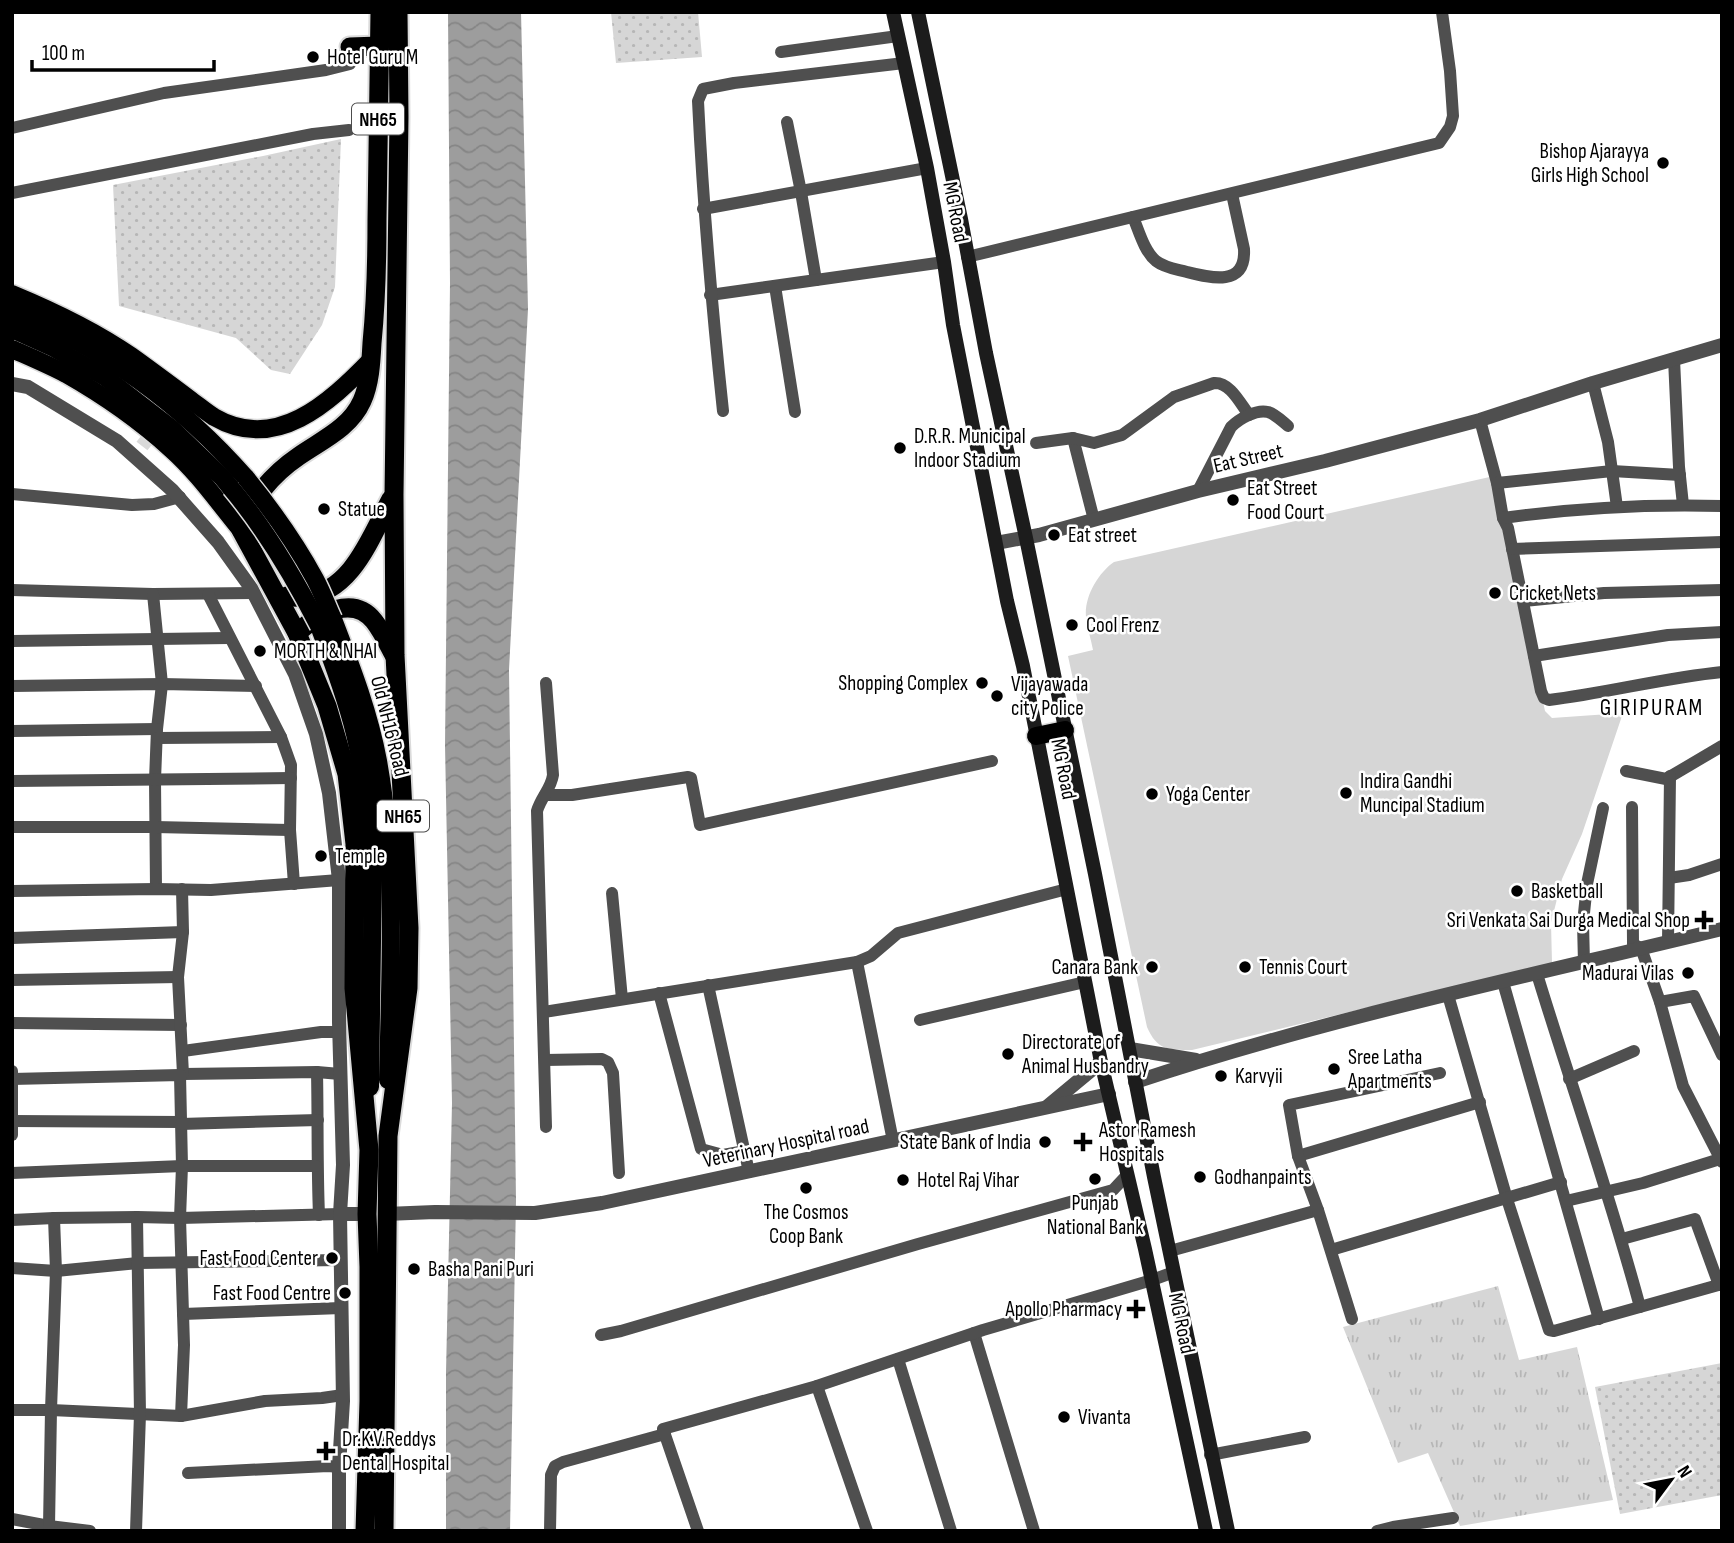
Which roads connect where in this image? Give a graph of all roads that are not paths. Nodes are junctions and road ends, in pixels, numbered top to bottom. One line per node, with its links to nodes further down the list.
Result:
1 (380, 12): 7 (highway, NH65)
2 (398, 12): 35 (highway, NH65)
3 (893, 12): 6 (main road, MG Road)
4 (918, 12): 20 (main road, MG Road)
5 (1442, 12): 17 (street)
6 (898, 36): 8 (street); 10 (main road, MG Road)
7 (379, 46): 9 (highway); 31 (highway, NH65)
8 (782, 52)
9 (350, 56): 12 (street)
10 (904, 64): 14 (main road, MG Road); 18 (street)
11 (787, 121): 15 (street)
12 (12, 128)
13 (349, 130): 16 (street)
14 (927, 168): 15 (street); 21 (main road, MG Road)
15 (801, 192): 18 (street); 22 (street)
16 (12, 193)
17 (1232, 194): 19 (street); 19 (street)
18 (703, 209): 25 (street)
19 (1133, 217): 20 (street)
20 (967, 257): 57 (main road, MG Road)
21 (944, 262): 22 (street); 59 (main road, MG Road)
22 (816, 280): 23 (street)
23 (775, 286): 25 (street); 37 (street)
24 (12, 294): 31 (main road)
25 (710, 295): 36 (street)
26 (12, 311): 45 (main road, Old NH16 Road)
27 (12, 330): 45 (main road, Old NH16 Road)
28 (1722, 345): 30 (street, Eat Street)
29 (12, 349): 56 (main road)
30 (1674, 359): 32 (street, Eat Street); 44 (street)
31 (371, 360): 34 (highway, NH65)
32 (1593, 383): 39 (street, Eat Street); 43 (street)
33 (12, 384): 50 (street)
34 (366, 389): 35 (highway); 56 (highway, NH65)
35 (395, 394): 49 (highway, NH65)
36 (723, 411)
37 (795, 412)
38 (1249, 415): 40 (street); 41 (street); 47 (street)
39 (1480, 420): 46 (street); 47 (street, Eat Street)
40 (1288, 426)
41 (1073, 438): 42 (street); 55 (street)
42 (1036, 443)
43 (1612, 471): 44 (street); 46 (street); 53 (street)
44 (1680, 475): 51 (street)
45 (239, 483): 68 (main road, Old NH16 Road, bridge)
46 (1497, 483): 54 (street)
47 (1198, 491): 55 (street, Eat Street)
48 (12, 494): 50 (street)
49 (394, 495): 63 (highway); 74 (highway, NH65)
50 (180, 498): 64 (street)
51 (1683, 505): 52 (street); 53 (street)
52 (1722, 506)
53 (1617, 507): 54 (street)
54 (1503, 518): 60 (street)
55 (1094, 520): 57 (street, Eat Street)
56 (241, 530): 63 (highway, NH65)
57 (1026, 538): 59 (street, Eat Street); 81 (main road, MG Road)
58 (1722, 542): 60 (street)
59 (996, 543): 84 (main road, MG Road)
60 (1512, 549): 67 (street)
61 (12, 590): 65 (street)
62 (1722, 590): 67 (street)
63 (276, 592): 69 (highway, NH65)
64 (254, 593): 66 (street); 101 (street)
65 (153, 594): 66 (street); 72 (street)
66 (208, 594): 71 (street)
67 (1524, 601): 75 (street)
68 (326, 623): 153 (main road, Old NH16 Road); 155 (main road, Old NH16 Road)
69 (297, 632): 74 (highway); 155 (highway, NH65)
70 (1722, 632): 75 (street)
71 (229, 638): 72 (street); 80 (street)
72 (157, 639): 73 (street); 78 (street)
73 (12, 641)
74 (395, 655): 153 (highway, NH65)
75 (1534, 656): 76 (street)
76 (1722, 672)
77 (546, 683): 93 (street)
78 (162, 684): 79 (street); 80 (street); 83 (street)
79 (12, 686)
80 (256, 686): 85 (street)
81 (1065, 730): 84 (main road); 130 (main road, MG Road)
82 (12, 731): 83 (street)
83 (157, 733): 85 (street); 91 (street)
84 (1037, 736): 105 (main road, MG Road)
85 (281, 737): 90 (street)
86 (1722, 746): 89 (street)
87 (992, 761): 93 (street)
88 (1626, 771): 89 (street)
89 (1670, 776): 100 (street)
90 (291, 778): 91 (street); 98 (street)
91 (155, 780): 92 (street); 97 (street)
92 (12, 781)
93 (545, 795): 125 (street)
94 (1632, 807): 112 (street)
95 (1603, 808): 114 (street)
96 (12, 827): 97 (street)
97 (155, 827): 98 (street); 103 (street)
98 (290, 830): 102 (street)
99 (1722, 864): 100 (street)
100 (1669, 878): 111 (street)
101 (339, 880): 102 (street); 129 (street)
102 (294, 884): 104 (street)
103 (156, 888): 104 (street); 106 (street)
104 (182, 889): 109 (street)
105 (1067, 889): 113 (street); 118 (main road, MG Road)
106 (12, 891)
107 (612, 893): 123 (street)
108 (1722, 929): 111 (street)
109 (183, 932): 110 (street); 116 (street)
110 (12, 938)
111 (1668, 942): 112 (street)
112 (1641, 948): 114 (street); 124 (street)
113 (857, 962): 120 (street); 154 (street)
114 (1584, 963): 115 (street)
115 (1537, 974): 119 (street); 143 (street)
116 (178, 977): 117 (street); 128 (street)
117 (12, 980)
118 (1085, 982): 126 (street); 136 (main road, MG Road)
119 (1503, 982): 122 (street); 165 (street)
120 (708, 985): 121 (street); 156 (street)
121 (659, 993): 123 (street); 156 (street)
122 (1448, 995): 135 (street); 146 (street)
123 (622, 999): 125 (street)
124 (1660, 1002): 133 (street); 158 (street)
125 (544, 1012): 134 (street)
126 (920, 1020)
127 (12, 1023): 128 (street)
128 (181, 1025): 131 (street)
129 (339, 1032): 131 (street); 141 (street)
130 (1129, 1049): 135 (street); 144 (main road, MG Road)
131 (183, 1051): 140 (street)
132 (1634, 1051): 143 (street)
133 (1722, 1055)
134 (545, 1060): 151 (street); 163 (street)
135 (1201, 1060): 144 (street)
136 (1101, 1062): 145 (main road, MG Road); 147 (street)
137 (12, 1071): 142 (street)
138 (317, 1072): 140 (street); 141 (street); 149 (street)
139 (1440, 1073): 157 (street)
140 (182, 1074): 142 (street); 150 (street)
141 (340, 1074): 170 (street)
142 (12, 1079): 148 (street)
143 (1569, 1079): 166 (street)
144 (1135, 1082): 179 (main road, MG Road)
145 (1109, 1094): 147 (street, Veterinary Hospital road); 164 (main road, MG Road)
146 (1480, 1102): 157 (street); 167 (street)
147 (1044, 1109): 154 (street, Veterinary Hospital road)
148 (13, 1121): 150 (street); 152 (street)
149 (318, 1121): 150 (street); 159 (street)
150 (181, 1123): 160 (street)
151 (546, 1126)
152 (12, 1135)
153 (388, 1136): 171 (highway, NH65)
154 (893, 1141): 162 (street, Veterinary Hospital road)
155 (369, 1150): 171 (highway, NH65)
156 (745, 1151): 162 (street)
157 (1298, 1156): 169 (street)
158 (1721, 1160): 166 (street)
159 (316, 1166): 160 (street); 172 (street)
160 (182, 1167): 161 (street); 175 (street)
161 (12, 1172)
162 (749, 1172): 171 (street, Veterinary Hospital road)
163 (619, 1173)
164 (1127, 1175): 186 (main road, MG Road); 194 (street)
165 (1561, 1182): 167 (street); 168 (street)
166 (1607, 1192): 168 (street); 177 (street)
167 (1507, 1199): 178 (street); 192 (street)
168 (1566, 1201): 192 (street)
169 (1318, 1210): 178 (street); 179 (street)
170 (340, 1214): 171 (street, Veterinary Hospital road); 172 (street); 180 (street)
171 (377, 1214): 213 (highway, NH65); 214 (highway, NH65)
172 (318, 1215): 175 (street)
173 (137, 1217): 174 (street); 175 (street); 181 (street)
174 (54, 1218): 176 (street); 184 (street)
175 (180, 1218): 182 (street)
176 (12, 1220)
177 (1622, 1239): 187 (street); 188 (street)
178 (1331, 1250): 191 (street)
179 (1170, 1251): 185 (main road, MG Road)
180 (341, 1260): 182 (street); 189 (street)
181 (138, 1262): 182 (street); 184 (street); 200 (street)
182 (182, 1262): 190 (street)
183 (12, 1268): 184 (street)
184 (56, 1271): 199 (street)
185 (1174, 1272): 186 (street); 204 (main road, MG Road)
186 (1152, 1280): 193 (street); 220 (main road, MG Road)
187 (1721, 1285): 188 (street)
188 (1640, 1307): 192 (street)
189 (341, 1308): 190 (street); 197 (street)
190 (183, 1314): 201 (street)
191 (1352, 1319)
192 (1599, 1319)
193 (974, 1333): 195 (street); 219 (street)
194 (601, 1335)
195 (898, 1359): 196 (street); 218 (street)
196 (817, 1386): 202 (street); 217 (street)
197 (343, 1395): 201 (street); 205 (street)
198 (12, 1410): 199 (street)
199 (51, 1410): 200 (street); 209 (street)
200 (140, 1414): 201 (street); 211 (street)
201 (181, 1416)
202 (665, 1434): 215 (street); 216 (street)
203 (1306, 1437): 204 (street)
204 (1210, 1455): 221 (main road, MG Road)
205 (339, 1467): 206 (street); 212 (street)
206 (188, 1473)
207 (1453, 1518): 222 (street)
208 (12, 1519): 209 (street)
209 (49, 1526): 210 (street)
210 (84, 1530)
211 (136, 1531)
212 (340, 1531)
213 (365, 1531)
214 (384, 1531)
215 (550, 1531)
216 (698, 1531)
217 (867, 1531)
218 (951, 1531)
219 (1034, 1531)
220 (1206, 1531)
221 (1228, 1531)
222 (1377, 1531)

